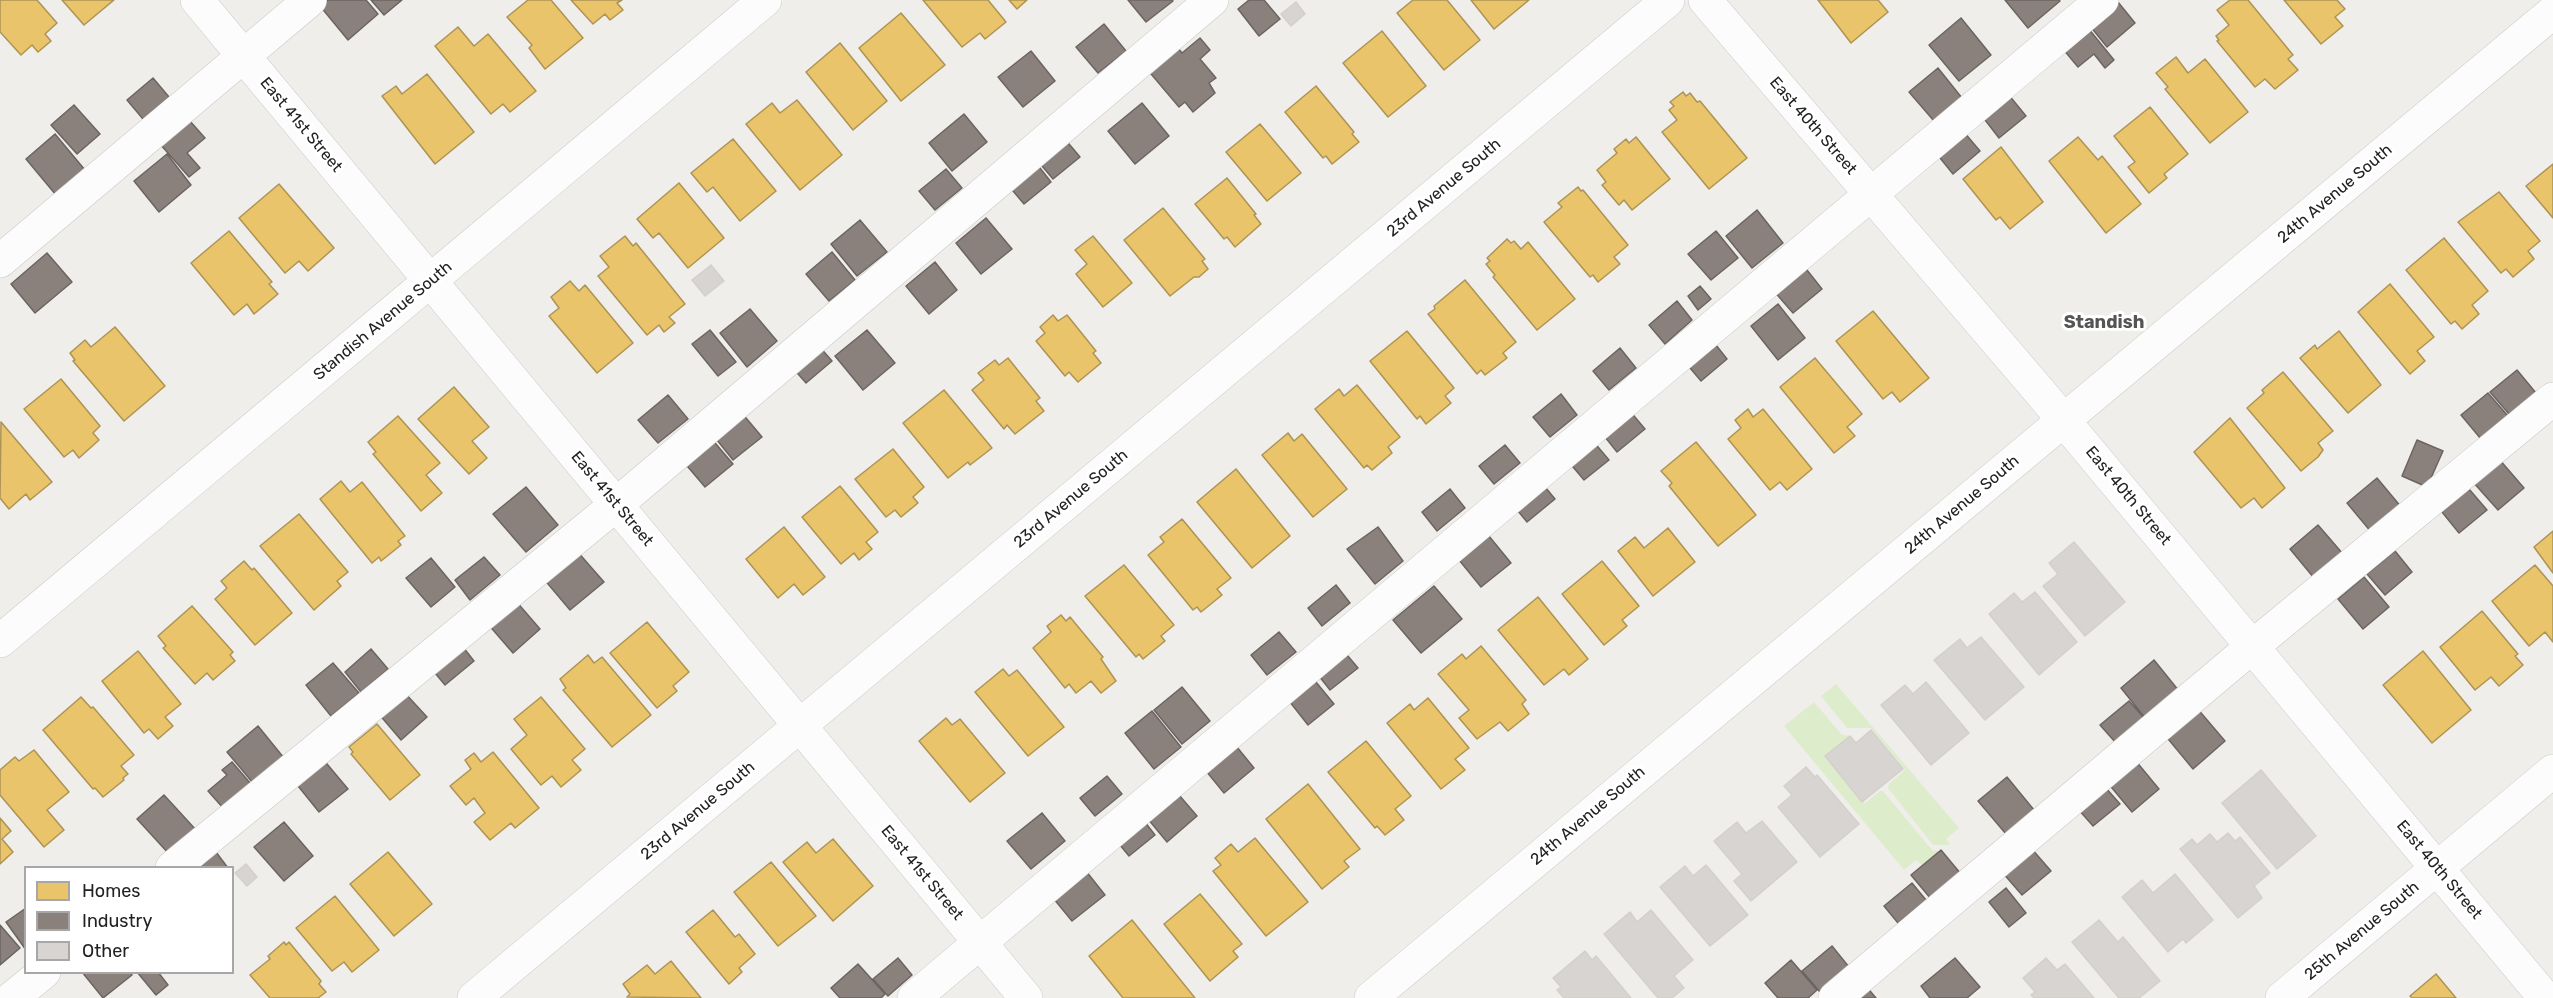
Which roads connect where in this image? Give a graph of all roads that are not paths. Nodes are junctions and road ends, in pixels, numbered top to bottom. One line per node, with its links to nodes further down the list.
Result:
1 (197, 0): 9 (street, East 41st Street)
2 (310, 0): 9 (street)
3 (765, 0): 12 (street, Standish Avenue South)
4 (1212, 0): 15 (street)
5 (1668, 0): 18 (street, 23rd Avenue South)
6 (1705, 0): 10 (street, East 40th Street)
7 (2102, 0): 10 (street)
8 (2553, 12): 14 (street, 24th Avenue South)
9 (244, 56): 11 (street); 12 (street, East 41st Street)
10 (1871, 193): 14 (street, East 40th Street); 22 (street)
11 (0, 261)
12 (430, 281): 15 (street, East 41st Street); 16 (street, Standish Avenue South)
13 (2553, 399): 17 (street)
14 (2063, 420): 17 (street, East 40th Street); 28 (street, 24th Avenue South)
15 (617, 504): 18 (street, East 41st Street); 20 (street)
16 (0, 642)
17 (2253, 646): 21 (street, East 40th Street); 29 (street)
18 (800, 726): 22 (street, East 41st Street); 25 (street, 23rd Avenue South)
19 (2553, 771): 21 (street, 25th Avenue South)
20 (173, 866)
21 (2438, 868): 30 (street, 25th Avenue South); 31 (street, East 40th Street)
22 (981, 944): 26 (street); 27 (street, East 41st Street)
23 (42, 974): 24 (street)
24 (12, 998)
25 (474, 998)
26 (914, 998)
27 (1026, 998)
28 (1371, 998)
29 (1835, 998)
30 (2282, 998)
31 (2545, 998)

